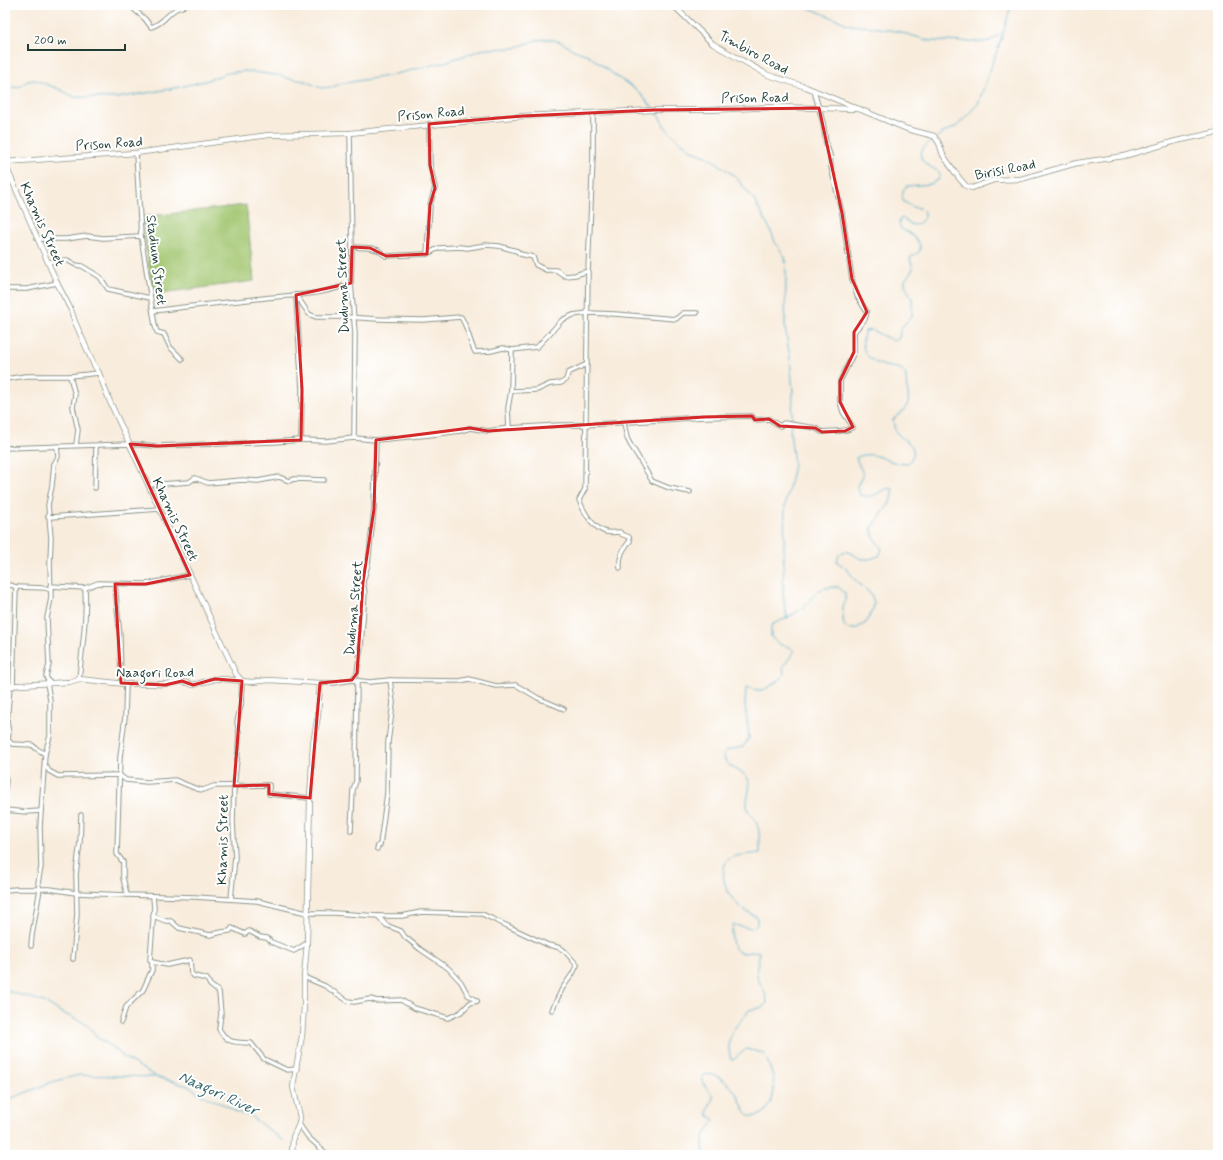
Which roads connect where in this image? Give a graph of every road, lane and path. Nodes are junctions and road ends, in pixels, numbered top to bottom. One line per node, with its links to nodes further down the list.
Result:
1 (129, 5): 2 (street)
2 (185, 5)
3 (673, 5): 4 (street, Timbiro Road)
4 (814, 91): 5 (street); 6 (street, Timbiro Road)
5 (819, 108): 6 (street, Prison Road); 7 (street, Prison Road); 35 (street)
6 (860, 109): 9 (street, Birisi Road)
7 (593, 113): 8 (street, Prison Road); 18 (street)
8 (429, 124): 10 (street, Prison Road); 16 (street)
9 (1218, 132)
10 (350, 133): 11 (street, Prison Road); 15 (street, Duduma Street)
11 (136, 153): 12 (street, Prison Road); 13 (street, Stadium Street)
12 (5, 163): 14 (street, Khamis Street)
13 (142, 236): 14 (street); 23 (street, Stadium Street)
14 (38, 239): 17 (street, Khamis Street)
15 (352, 247): 16 (street); 20 (street, Duduma Street)
16 (427, 254): 18 (street)
17 (48, 262): 19 (street, Khamis Street); 23 (street)
18 (588, 271): 25 (street)
19 (57, 283): 21 (street); 31 (street, Khamis Street)
20 (351, 283): 22 (street); 27 (street, Duduma Street)
21 (5, 289)
22 (296, 296): 24 (street); 27 (street); 39 (street)
23 (150, 298): 24 (street, Stadium Street)
24 (153, 311): 29 (street, Stadium Street)
25 (588, 313): 26 (street); 28 (street); 30 (street)
26 (697, 313)
27 (354, 317): 28 (street); 38 (street, Duduma Street)
28 (512, 350): 34 (street)
29 (182, 359)
30 (587, 364): 34 (street); 36 (street)
31 (99, 373): 32 (street); 41 (street, Khamis Street)
32 (70, 376): 33 (street); 42 (street)
33 (5, 379)
34 (510, 391): 37 (street)
35 (624, 423): 36 (street); 49 (street)
36 (585, 425): 37 (street); 52 (street)
37 (509, 428): 40 (street)
38 (354, 438): 39 (street); 40 (street)
39 (301, 440): 41 (street)
40 (376, 440): 59 (street, Duduma Street)
41 (130, 444): 44 (street); 47 (street, Khamis Street)
42 (76, 445): 43 (street); 44 (street)
43 (57, 446): 45 (street); 51 (street)
44 (96, 446): 48 (street)
45 (5, 448)
46 (324, 480): 47 (street)
47 (148, 485): 50 (street, Khamis Street)
48 (95, 488)
49 (690, 492)
50 (159, 509): 51 (street); 53 (street, Khamis Street)
51 (48, 516): 57 (street)
52 (620, 568)
53 (190, 575): 54 (street); 64 (street, Khamis Street)
54 (115, 584): 58 (street); 66 (street)
55 (5, 586): 56 (street)
56 (16, 587): 57 (street); 68 (street)
57 (50, 588): 58 (street); 65 (street)
58 (85, 588): 60 (street)
59 (357, 673): 61 (street, Duduma Street); 62 (street)
60 (79, 680): 65 (street, Naagori Road); 66 (street, Naagori Road)
61 (352, 680): 62 (street, Naagori Road); 67 (street, Naagori Road)
62 (359, 680): 63 (street, Naagori Road); 83 (street)
63 (390, 680): 69 (street, Naagori Road); 84 (street)
64 (242, 681): 66 (street, Naagori Road); 67 (street, Naagori Road); 77 (street, Khamis Street)
65 (48, 683): 68 (street, Naagori Road); 72 (street)
66 (124, 683): 76 (street)
67 (320, 683): 79 (street)
68 (9, 687): 70 (street)
69 (564, 709)
70 (8, 740): 71 (street); 72 (street)
71 (6, 747): 74 (street)
72 (45, 754): 73 (street)
73 (45, 765): 76 (street); 81 (street)
74 (5, 767)
75 (5, 775): 78 (street)
76 (119, 775): 77 (street); 88 (street)
77 (234, 786): 79 (street); 90 (street, Khamis Street)
78 (5, 789)
79 (310, 798): 91 (street)
80 (5, 810): 81 (street)
81 (41, 811): 85 (street)
82 (81, 815): 87 (street)
83 (351, 831)
84 (377, 850)
85 (40, 889): 86 (street); 87 (street); 95 (street)
86 (5, 890)
87 (76, 893): 88 (street); 96 (street)
88 (127, 895): 89 (street)
89 (153, 896): 90 (street); 92 (street)
90 (231, 899): 91 (street)
91 (307, 914): 93 (street); 94 (street)
92 (153, 916): 94 (street); 97 (street)
93 (378, 916): 98 (street); 99 (street)
94 (307, 943): 98 (street)
95 (31, 946)
96 (73, 959)
97 (152, 962): 100 (street); 101 (street)
98 (304, 977): 101 (street)
99 (552, 1010)
100 (120, 1022)
101 (297, 1069): 102 (street)
102 (299, 1124): 103 (street); 104 (street)
103 (292, 1155)
104 (328, 1155)

